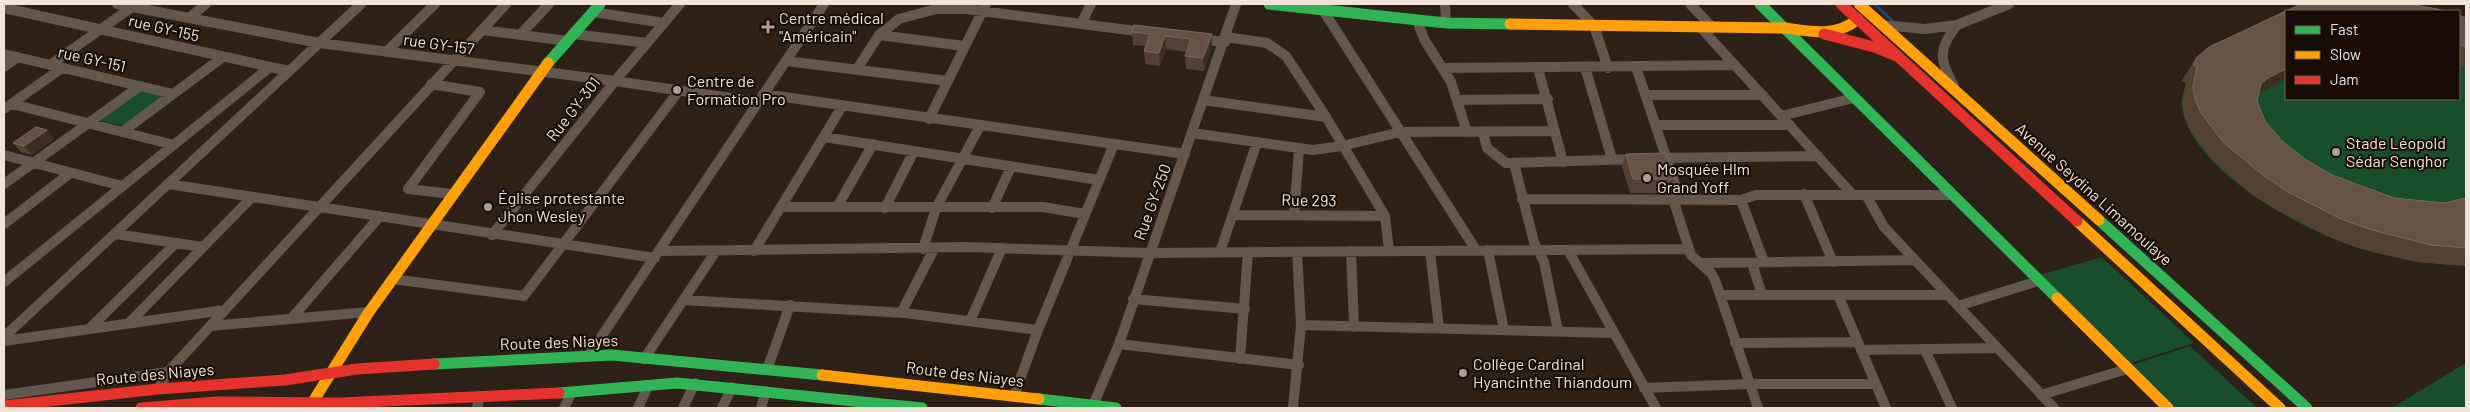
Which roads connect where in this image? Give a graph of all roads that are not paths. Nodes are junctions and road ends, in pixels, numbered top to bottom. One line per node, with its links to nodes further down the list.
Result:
1 (117, 4): 19 (street, rue GY-157)
2 (206, 4): 24 (street)
3 (361, 4): 44 (street)
4 (435, 4): 47 (street)
5 (506, 4): 36 (street)
6 (549, 4): 39 (street)
7 (680, 4): 27 (street, Rue GY-301)
8 (824, 4): 53 (street)
9 (1091, 4): 29 (street)
10 (1236, 4): 43 (street, Rue GY-250)
11 (1269, 4): 23 (main road)
12 (1445, 4): 28 (street)
13 (1573, 4): 32 (street)
14 (1690, 4): 33 (street)
15 (1760, 4): 34 (main road)
16 (1842, 4): 25 (main road, Avenue Seydina Limamoulaye)
17 (1859, 4): 30 (main road, Avenue Seydina Limamoulaye)
18 (2009, 4): 31 (street)
19 (134, 5): 24 (street, rue GY-157); 35 (street)
20 (984, 7): 29 (street); 40 (street); 46 (street)
21 (4, 8): 35 (street, rue GY-155)
22 (596, 8): 27 (street); 42 (main road)
23 (1323, 10): 26 (main road); 93 (street)
24 (189, 18): 44 (street, rue GY-157)
25 (1858, 19): 37 (main road); 51 (main road, Avenue Seydina Limamoulaye)
26 (1417, 20): 28 (main road); 59 (street)
27 (664, 23): 45 (street, Rue GY-301)
28 (1446, 23): 32 (main road)
29 (1081, 24): 38 (street)
30 (1883, 25): 31 (street); 75 (main road, Avenue Seydina Limamoulaye)
31 (1957, 25): 75 (street)
32 (1594, 26): 33 (main road); 62 (street)
33 (1707, 28): 34 (main road); 55 (street)
34 (1786, 28): 37 (main road); 77 (main road)
35 (101, 30): 50 (street, rue GY-155); 54 (street)
36 (482, 30): 39 (street); 52 (street)
37 (1816, 31): 51 (main road)
38 (1157, 34)
39 (520, 35): 42 (street)
40 (879, 35): 46 (street); 64 (street)
41 (1186, 37): 43 (street)
42 (570, 38): 45 (street); 66 (main road)
43 (1225, 40): 79 (street, Rue GY-250); 83 (street)
44 (319, 43): 47 (street, rue GY-157); 65 (street)
45 (647, 43): 67 (street, Rue GY-301)
46 (964, 46): 68 (street)
47 (386, 52): 52 (street, rue GY-157)
48 (4, 54): 49 (street, rue GY-151)
49 (18, 57): 54 (street, rue GY-151); 56 (street)
50 (224, 57): 57 (street, rue GY-155); 72 (street)
51 (1898, 57): 248 (main road, Avenue Seydina Limamoulaye)
52 (452, 61): 66 (street, rue GY-157); 69 (street)
53 (786, 61): 64 (street); 76 (street)
54 (50, 65): 58 (street, rue GY-151)
55 (1735, 65): 63 (street); 74 (street)
56 (4, 67)
57 (270, 67): 65 (street, rue GY-155); 100 (street)
58 (62, 68): 70 (street, rue GY-151); 82 (street)
59 (1444, 68): 60 (street); 80 (street)
60 (1538, 68): 61 (street); 78 (street)
61 (1585, 68): 62 (street); 109 (street)
62 (1608, 68): 63 (street)
63 (1636, 68): 73 (street)
64 (857, 69): 68 (street)
65 (289, 72): 117 (street)
66 (540, 73): 67 (street, rue GY-157); 119 (main road)
67 (615, 81): 71 (street, rue GY-157); 143 (street, Rue GY-301)
68 (948, 81): 85 (street)
69 (432, 84): 119 (street); 128 (street)
70 (140, 86): 72 (street, rue GY-151); 86 (street)
71 (678, 92): 76 (street, rue GY-157); 145 (street)
72 (173, 94): 91 (street)
73 (1646, 95): 74 (street); 87 (street)
74 (1763, 95): 84 (street)
75 (1960, 95): 249 (main road, Avenue Seydina Limamoulaye)
76 (761, 98): 81 (street, rue GY-157); 165 (street)
77 (1854, 98): 84 (street); 123 (main road)
78 (1548, 99): 80 (street); 90 (street)
79 (1203, 100): 83 (street); 92 (street, Rue GY-250)
80 (1458, 100): 94 (street)
81 (843, 105): 85 (street, rue GY-157); 96 (street)
82 (8, 106): 86 (street)
83 (1326, 116): 101 (street)
84 (1781, 116): 88 (street)
85 (929, 119): 89 (street, rue GY-157)
86 (88, 122): 91 (street); 111 (street)
87 (1655, 125): 88 (street); 108 (street)
88 (1790, 125): 106 (street)
89 (980, 126): 99 (street, rue GY-157); 107 (street)
90 (1555, 131): 95 (street); 110 (street)
91 (122, 132): 100 (street)
92 (1192, 132): 97 (street); 104 (street, Rue GY-250)
93 (1400, 132): 94 (street); 101 (street); 152 (street)
94 (1467, 132): 95 (street)
95 (1483, 132): 112 (street)
96 (824, 138): 98 (street); 129 (street)
97 (1257, 142): 102 (street); 136 (street)
98 (873, 144): 103 (street); 130 (street)
99 (1114, 144): 104 (street, rue GY-157); 115 (street)
100 (174, 145): 118 (street)
101 (1342, 146): 102 (street); 139 (street)
102 (1299, 149): 137 (street)
103 (914, 151): 107 (street); 131 (street)
104 (1184, 154): 164 (street, Rue GY-250)
105 (4, 156): 111 (street)
106 (1818, 156): 108 (street); 121 (street)
107 (961, 158): 113 (street); 132 (street)
108 (1666, 158): 109 (street); 126 (street)
109 (1612, 160): 110 (street)
110 (1563, 162): 112 (street)
111 (33, 163): 114 (street); 116 (street)
112 (1514, 163): 125 (street)
113 (1011, 166): 115 (street); 133 (street)
114 (69, 174): 118 (street); 134 (street)
115 (1099, 180): 135 (street)
116 (4, 184)
117 (168, 184): 124 (street); 142 (street)
118 (122, 186): 173 (street)
119 (452, 194): 141 (main road)
120 (1804, 194): 121 (street); 127 (street); 168 (street)
121 (1853, 195): 122 (street)
122 (1866, 195): 123 (street); 166 (street)
123 (1952, 195): 172 (main road)
124 (252, 197): 128 (street); 146 (street)
125 (1522, 199): 126 (street); 154 (street)
126 (1676, 199): 127 (street); 151 (street)
127 (1741, 200): 167 (street)
128 (319, 207): 138 (street); 183 (street)
129 (781, 207): 130 (street); 157 (street)
130 (837, 207): 131 (street)
131 (885, 208): 132 (street)
132 (936, 208): 133 (street); 149 (street)
133 (992, 208): 135 (street)
134 (9, 214): 140 (street)
135 (1085, 214): 148 (street)
136 (1233, 214): 137 (street, Rue 293); 161 (street)
137 (1294, 215): 139 (street, Rue 293)
138 (380, 216): 141 (street); 186 (street)
139 (1385, 216): 159 (street)
140 (4, 224)
141 (431, 224): 143 (street); 171 (main road)
142 (115, 234): 144 (street); 198 (street)
143 (492, 235): 145 (street)
144 (176, 243): 146 (street); 192 (street)
145 (563, 246): 165 (street); 171 (street)
146 (203, 247): 188 (street)
147 (1002, 248): 148 (street); 150 (street); 187 (street)
148 (1071, 248): 164 (street); 194 (street)
149 (923, 249): 150 (street); 157 (street)
150 (934, 249): 185 (street)
151 (1689, 249): 155 (street); 169 (street)
152 (1476, 250): 153 (street); 160 (street)
153 (1488, 250): 154 (street); 195 (street)
154 (1538, 250): 155 (street); 196 (street)
155 (1568, 250): 197 (street)
156 (716, 251): 157 (street); 165 (street); 179 (street)
157 (754, 251)
158 (1351, 251): 159 (street); 163 (street); 191 (street)
159 (1389, 251): 160 (street)
160 (1430, 251): 193 (street)
161 (1220, 252): 162 (street); 164 (street)
162 (1248, 252): 163 (street); 182 (street)
163 (1297, 252): 189 (street)
164 (1150, 253): 178 (street, Rue GY-250)
165 (657, 255): 205 (street)
166 (1915, 260): 168 (street); 176 (street)
167 (1764, 262): 168 (street); 170 (street)
168 (1834, 262)
169 (1700, 263): 170 (street); 177 (street)
170 (1752, 263): 174 (street)
171 (392, 279): 184 (main road)
172 (2038, 281): 181 (street); 209 (main road)
173 (4, 282)
174 (1762, 295): 175 (street); 177 (street)
175 (1838, 295): 176 (street); 202 (street)
176 (1948, 295): 181 (street)
177 (1720, 296): 200 (street)
178 (1133, 299): 182 (street); 201 (street, Rue GY-250)
179 (684, 300): 180 (street); 206 (street)
180 (790, 305): 185 (street); 210 (street)
181 (1958, 306): 203 (street)
182 (1245, 309): 207 (street)
183 (225, 310): 188 (street); 190 (street)
184 (369, 312): 186 (street); 212 (main road)
185 (902, 312): 187 (street)
186 (291, 319): 190 (street)
187 (971, 319): 194 (street)
188 (129, 323): 192 (street)
189 (1301, 325): 191 (street); 208 (street)
190 (210, 326): 211 (street)
191 (1354, 327): 193 (street)
192 (90, 328): 199 (street)
193 (1439, 328): 195 (street)
194 (1038, 330): 225 (street)
195 (1504, 330): 196 (street)
196 (1558, 331): 197 (street)
197 (1613, 333): 218 (street)
198 (4, 337)
199 (4, 341)
200 (1735, 343): 202 (street); 214 (street)
201 (1119, 344): 207 (street); 230 (street, Rue GY-250)
202 (1860, 346): 204 (street); 215 (street)
203 (1997, 348): 204 (street); 223 (street)
204 (1925, 350): 245 (street)
205 (589, 355): 206 (main road, Route des Niayes); 212 (main road, Route des Niayes)
206 (644, 359): 210 (main road, Route des Niayes)
207 (1240, 359): 208 (street)
208 (1299, 365): 241 (street)
209 (2127, 369): 223 (street); 247 (main road)
210 (768, 370): 225 (main road, Route des Niayes)
211 (168, 372): 219 (street); 222 (street)
212 (329, 374): 219 (main road, Route des Niayes); 228 (main road)
213 (695, 383): 216 (main road, Route des Niayes); 217 (main road, Route des Niayes); 235 (street)
214 (1749, 384): 215 (street); 218 (street); 243 (street)
215 (1876, 384): 244 (street)
216 (648, 386): 221 (main road, Route des Niayes); 234 (street)
217 (732, 387): 220 (main road, Route des Niayes); 236 (street)
218 (1644, 388): 242 (street)
219 (158, 389): 229 (main road, Route des Niayes)
220 (766, 391): 226 (main road, Route des Niayes); 237 (street)
221 (572, 392): 224 (main road, Route des Niayes); 233 (street)
222 (4, 395)
223 (2041, 395): 246 (street)
224 (480, 396): 227 (main road, Route des Niayes); 232 (street)
225 (1014, 396): 230 (main road, Route des Niayes)
226 (822, 403): 238 (street); 239 (main road, Route des Niayes)
227 (425, 404): 228 (main road, Route des Niayes)
228 (310, 405): 231 (main road, Route des Niayes)
229 (4, 406)
230 (1092, 407): 240 (main road, Route des Niayes)
231 (141, 408)
232 (477, 408)
233 (564, 408)
234 (638, 408)
235 (683, 408)
236 (722, 408)
237 (761, 408)
238 (840, 408)
239 (922, 408)
240 (1116, 408)
241 (1293, 408)
242 (1656, 408)
243 (1758, 408)
244 (1886, 408)
245 (1952, 408)
246 (2054, 408)
247 (2168, 408)
248 (2280, 408)
249 (2306, 408)

